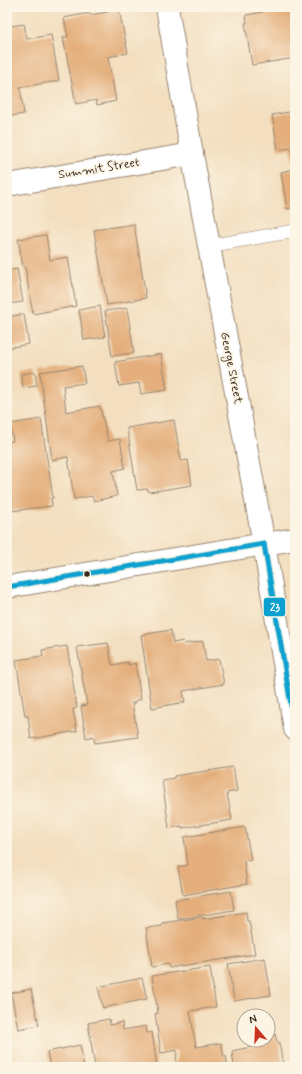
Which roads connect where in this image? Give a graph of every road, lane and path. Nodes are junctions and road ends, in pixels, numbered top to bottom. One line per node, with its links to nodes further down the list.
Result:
1 (167, 7): 2 (street, George Street)
2 (192, 154): 3 (street, Summit Street); 5 (street, George Street)
3 (7, 185)
4 (295, 231): 5 (lane)
5 (208, 246): 7 (street, George Street)
6 (295, 539): 7 (street)
7 (264, 544): 8 (street); 9 (street, George Street)
8 (7, 587)
9 (295, 729)

